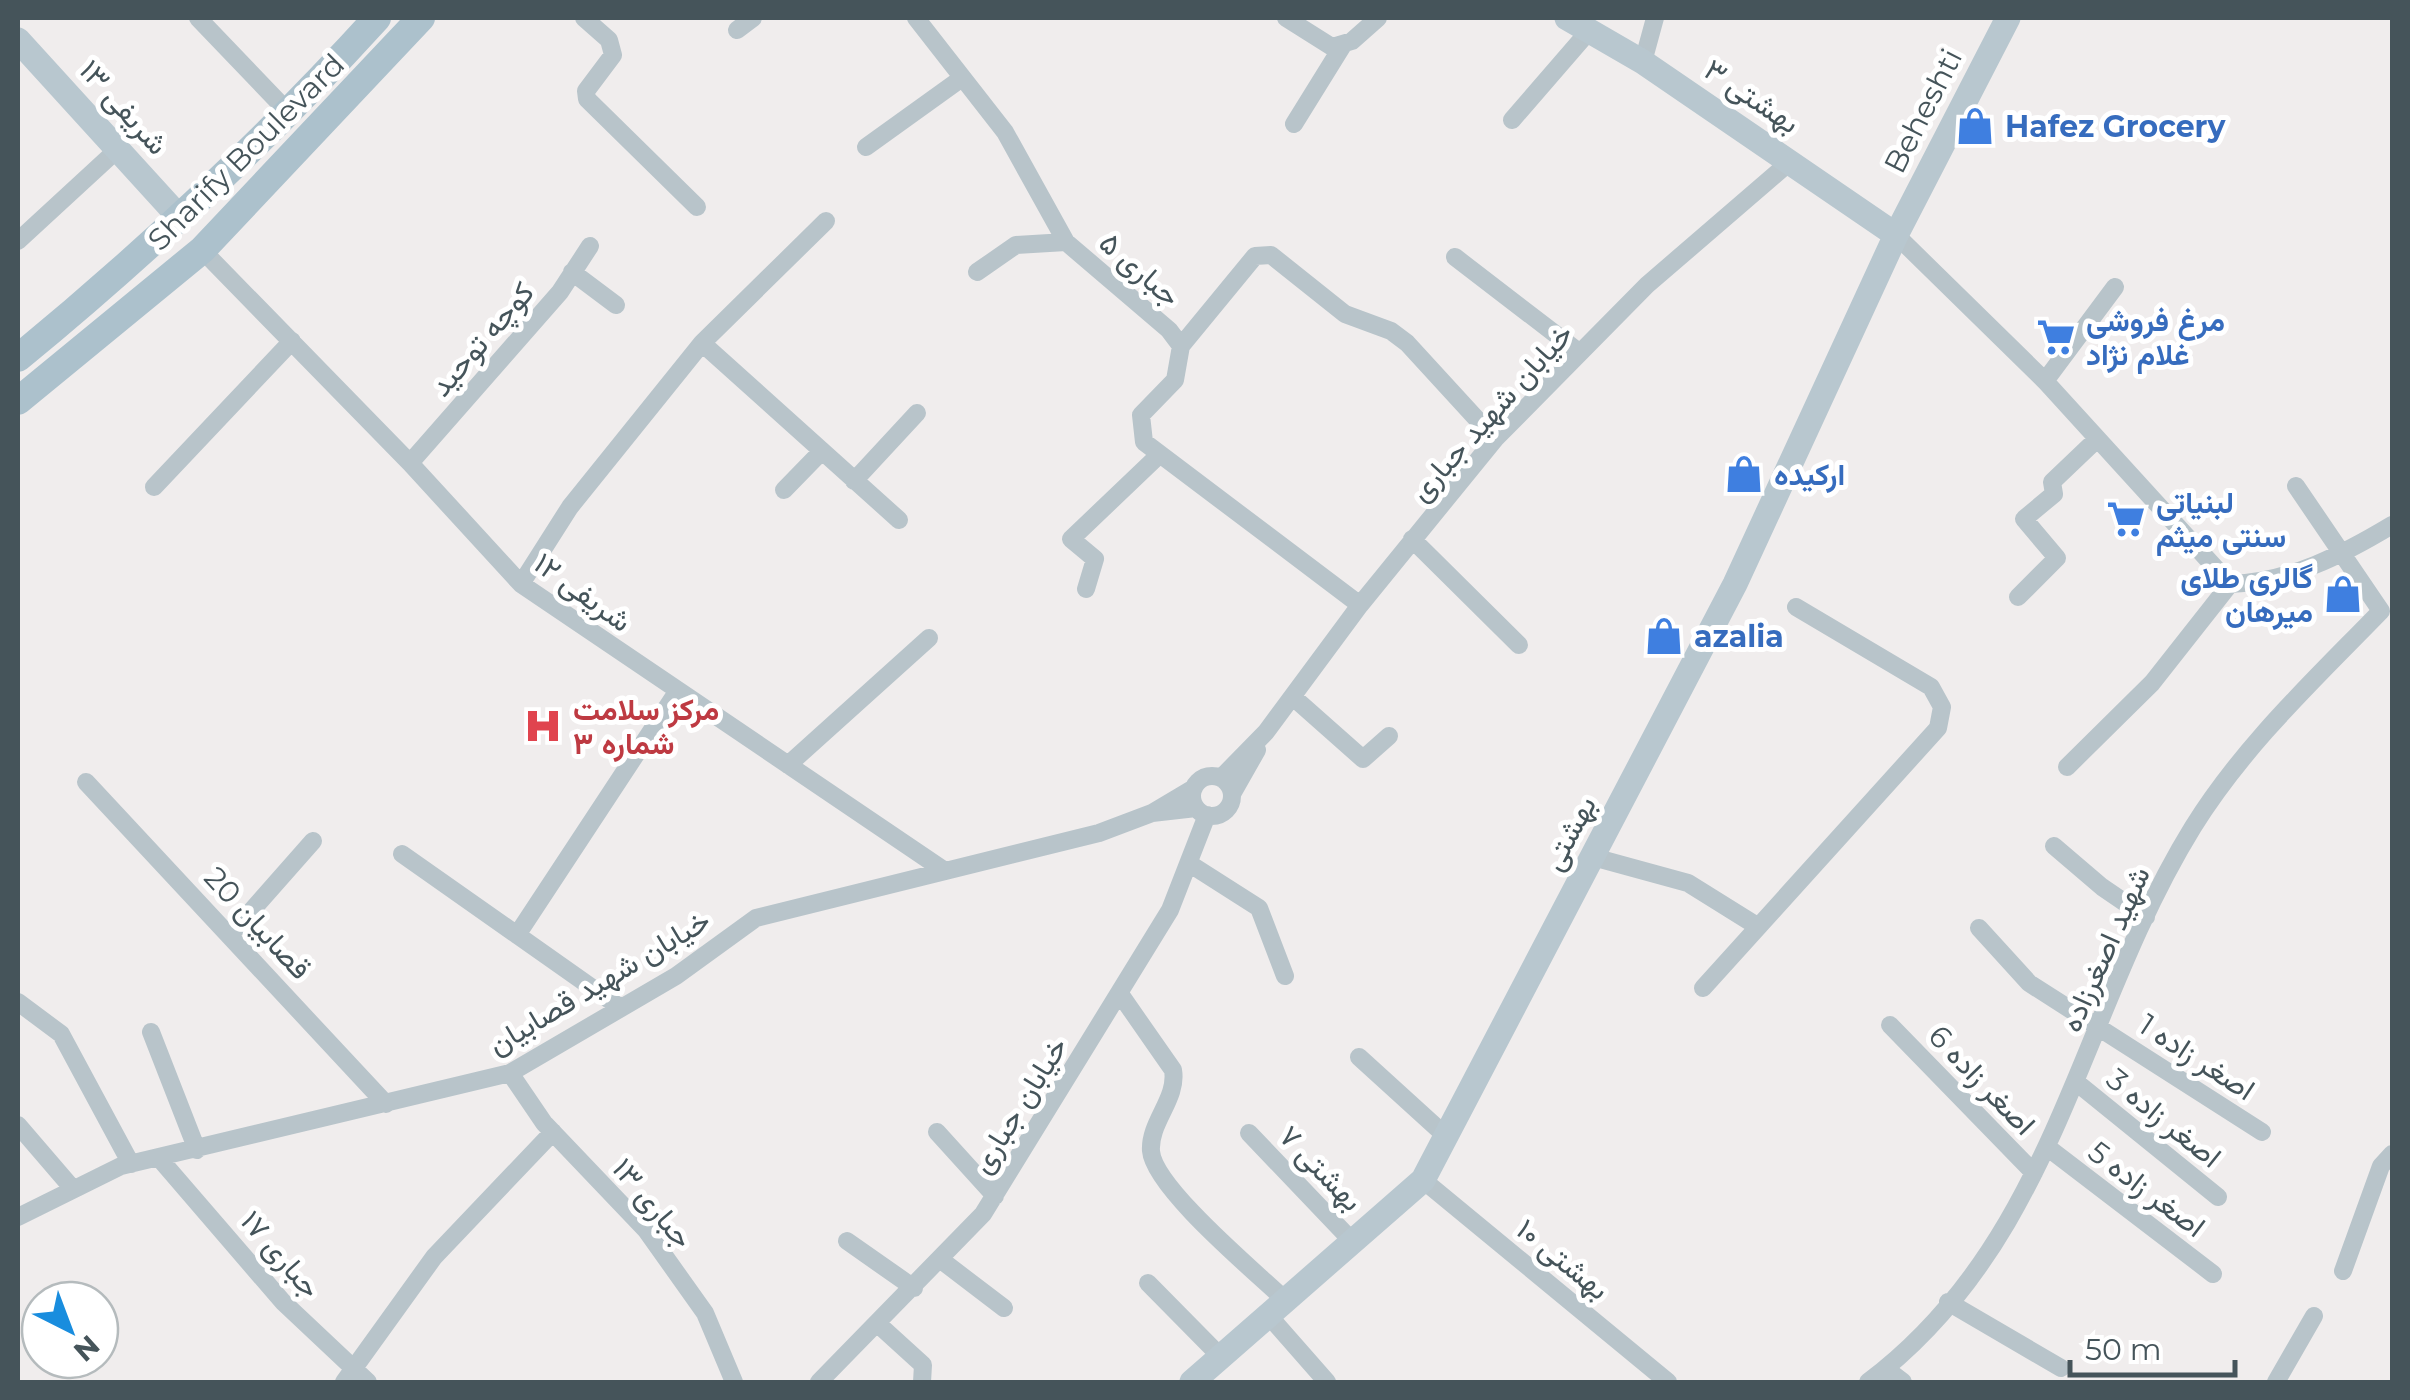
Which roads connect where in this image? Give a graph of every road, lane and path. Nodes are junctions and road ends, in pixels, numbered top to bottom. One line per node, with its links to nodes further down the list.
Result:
1 (198, 18): 18 (street)
2 (376, 18): 18 (main road, Sharify Boulevard)
3 (421, 18): 31 (main road, Sharify Boulevard)
4 (584, 18): 24 (street)
5 (753, 18): 12 (street)
6 (916, 18): 17 (street, جباری ۵)
7 (1286, 18): 15 (street)
8 (1378, 18): 15 (street)
9 (1567, 18): 13 (main road, بهشتی ۳)
10 (1655, 18): 16 (street)
11 (2008, 18): 28 (main road, Beheshti)
12 (737, 30)
13 (1589, 32): 16 (main road, بهشتی ۳); 19 (street)
14 (18, 40): 22 (main road, شریفی ۱۳)
15 (1343, 45): 20 (street)
16 (1643, 62): 23 (main road, بهشتی ۳)
17 (962, 78): 21 (street); 29 (street, جباری ۵)
18 (289, 113): 25 (main road, Sharify Boulevard)
19 (1512, 120)
20 (1294, 124)
21 (866, 147)
22 (119, 148): 25 (main road, شریفی ۱۳); 27 (street)
23 (1791, 161): 28 (main road, بهشتی ۳); 40 (street, خیابان شهید جباری)
24 (696, 207)
25 (181, 218): 41 (main road, Sharify Boulevard)
26 (826, 221): 38 (street)
27 (20, 234)
28 (1896, 235): 42 (street); 80 (main road, بهشتی)
29 (1066, 242): 34 (street); 39 (street, جباری ۵)
30 (590, 246): 33 (street, کوچه توحید)
31 (202, 250): 37 (street, شریفی ۱۲); 43 (main road, Sharify Boulevard)
32 (1455, 257): 40 (street)
33 (572, 272): 36 (street); 49 (street, کوچه توحید)
34 (977, 272)
35 (2115, 287): 42 (street)
36 (616, 305)
37 (292, 341): 49 (street, شریفی ۱۲); 52 (street)
38 (702, 343): 47 (street); 58 (street)
39 (1181, 346): 45 (street); 48 (street, جباری ۵)
40 (1580, 353): 45 (street, خیابان شهید جباری)
41 (18, 358)
42 (2045, 381): 46 (street)
43 (18, 402)
44 (917, 413): 50 (street)
45 (1495, 440): 56 (street, خیابان شهید جباری)
46 (2096, 441): 59 (street); 61 (street)
47 (822, 452): 50 (street); 53 (street)
48 (1160, 456): 60 (street); 62 (street)
49 (410, 463): 58 (street, شریفی ۱۲)
50 (854, 480): 54 (street)
51 (2296, 486): 57 (street, شهید اصغرزاده)
52 (154, 487)
53 (784, 490)
54 (899, 520)
55 (2392, 524): 57 (street)
56 (1412, 539): 62 (street, خیابان شهید جباری); 66 (street)
57 (2342, 555): 59 (street); 64 (street, شهید اصغرزاده)
58 (521, 584): 67 (street, شریفی ۱۲)
59 (2230, 584): 71 (street)
60 (1086, 589)
61 (2018, 597)
62 (1360, 605): 68 (street, خیابان شهید جباری)
63 (1796, 608): 84 (street)
64 (2387, 616): 83 (street, شهید اصغرزاده)
65 (929, 638): 70 (street)
66 (1518, 645)
67 (677, 692): 70 (street, شریفی ۱۲); 87 (street)
68 (1292, 697): 69 (street); 73 (street, خیابان شهید جباری)
69 (1389, 736)
70 (788, 765): 82 (street, شریفی ۱۲)
71 (2067, 767)
72 (86, 782): 86 (street, قصابیان 20)
73 (1227, 786): 74 (street); 76 (street)
74 (1194, 788): 75 (street); 76 (street)
75 (1152, 812): 76 (street); 82 (street, خیابان شهید قصابیان)
76 (1202, 812): 81 (street, خیابان جباری)
77 (312, 841): 86 (street)
78 (2054, 846): 83 (street)
79 (402, 854): 87 (street)
80 (1593, 857): 84 (street); 105 (main road, بهشتی)
81 (1190, 864): 88 (street); 90 (street, خیابان جباری)
82 (945, 871): 92 (street, خیابان شهید قصابیان)
83 (2146, 917): 94 (street, شهید اصغرزاده)
84 (1757, 926): 89 (street)
85 (1978, 928): 94 (street, اصغر زاده 1)
86 (231, 934): 99 (street, قصابیان 20)
87 (517, 935): 92 (street)
88 (1285, 976)
89 (1703, 988)
90 (1120, 994): 114 (street, خیابان جباری); 126 (street)
91 (18, 1002): 110 (street)
92 (618, 1006): 97 (street, خیابان شهید قصابیان)
93 (1890, 1026): 111 (street, اصغر زاده 6)
94 (2101, 1027): 98 (street, شهید اصغرزاده); 103 (street, اصغر زاده 1)
95 (150, 1032): 107 (street)
96 (1359, 1057): 105 (street)
97 (510, 1074): 99 (street, خیابان شهید قصابیان); 101 (street, جباری ۱۳)
98 (2076, 1082): 106 (street, شهید اصغرزاده); 115 (street, اصغر زاده 3)
99 (386, 1104): 107 (street, خیابان شهید قصابیان)
100 (18, 1125): 113 (street)
101 (553, 1132): 132 (street); 134 (street, جباری ۱۳)
102 (937, 1132): 114 (street)
103 (2262, 1132)
104 (1249, 1133): 118 (street, بهشتی ۷)
105 (1447, 1137): 112 (main road, بهشتی)
106 (2047, 1147): 111 (street, شهید اصغرزاده); 121 (street, اصغر زاده 5)
107 (196, 1150): 109 (street, خیابان شهید قصابیان)
108 (2392, 1154): 120 (street)
109 (158, 1158): 110 (street, خیابان شهید قصابیان); 132 (street, جباری ۱۷)
110 (131, 1164): 113 (street, خیابان شهید قصابیان)
111 (2034, 1174): 124 (street, شهید اصغرزاده)
112 (1423, 1180): 118 (main road, بهشتی); 139 (street, بهشتی ۱۰)
113 (74, 1189): 116 (street, خیابان شهید قصابیان)
114 (994, 1196): 119 (street, خیابان جباری)
115 (2218, 1197)
116 (18, 1217)
117 (847, 1241): 123 (street)
118 (1353, 1242): 126 (main road, بهشتی)
119 (941, 1260): 123 (street, خیابان جباری); 125 (street)
120 (2343, 1271)
121 (2213, 1274)
122 (1148, 1282): 129 (street)
123 (914, 1288): 128 (street, خیابان جباری)
124 (1948, 1302): 130 (street); 131 (street, شهید اصغرزاده)
125 (1004, 1308)
126 (1278, 1309): 129 (main road, بهشتی); 138 (street)
127 (2314, 1316): 142 (street)
128 (879, 1325): 135 (street, خیابان جباری); 136 (street)
129 (1222, 1358): 137 (main road, بهشتی)
130 (2061, 1368)
131 (1886, 1369): 140 (street, شهید اصغرزاده); 141 (street)
132 (349, 1376): 133 (street, جباری ۱۷)
133 (368, 1382)
134 (734, 1382)
135 (819, 1382)
136 (922, 1382)
137 (1192, 1382)
138 (1327, 1382)
139 (1668, 1382)
140 (1868, 1382)
141 (1902, 1382)
142 (2276, 1382)

